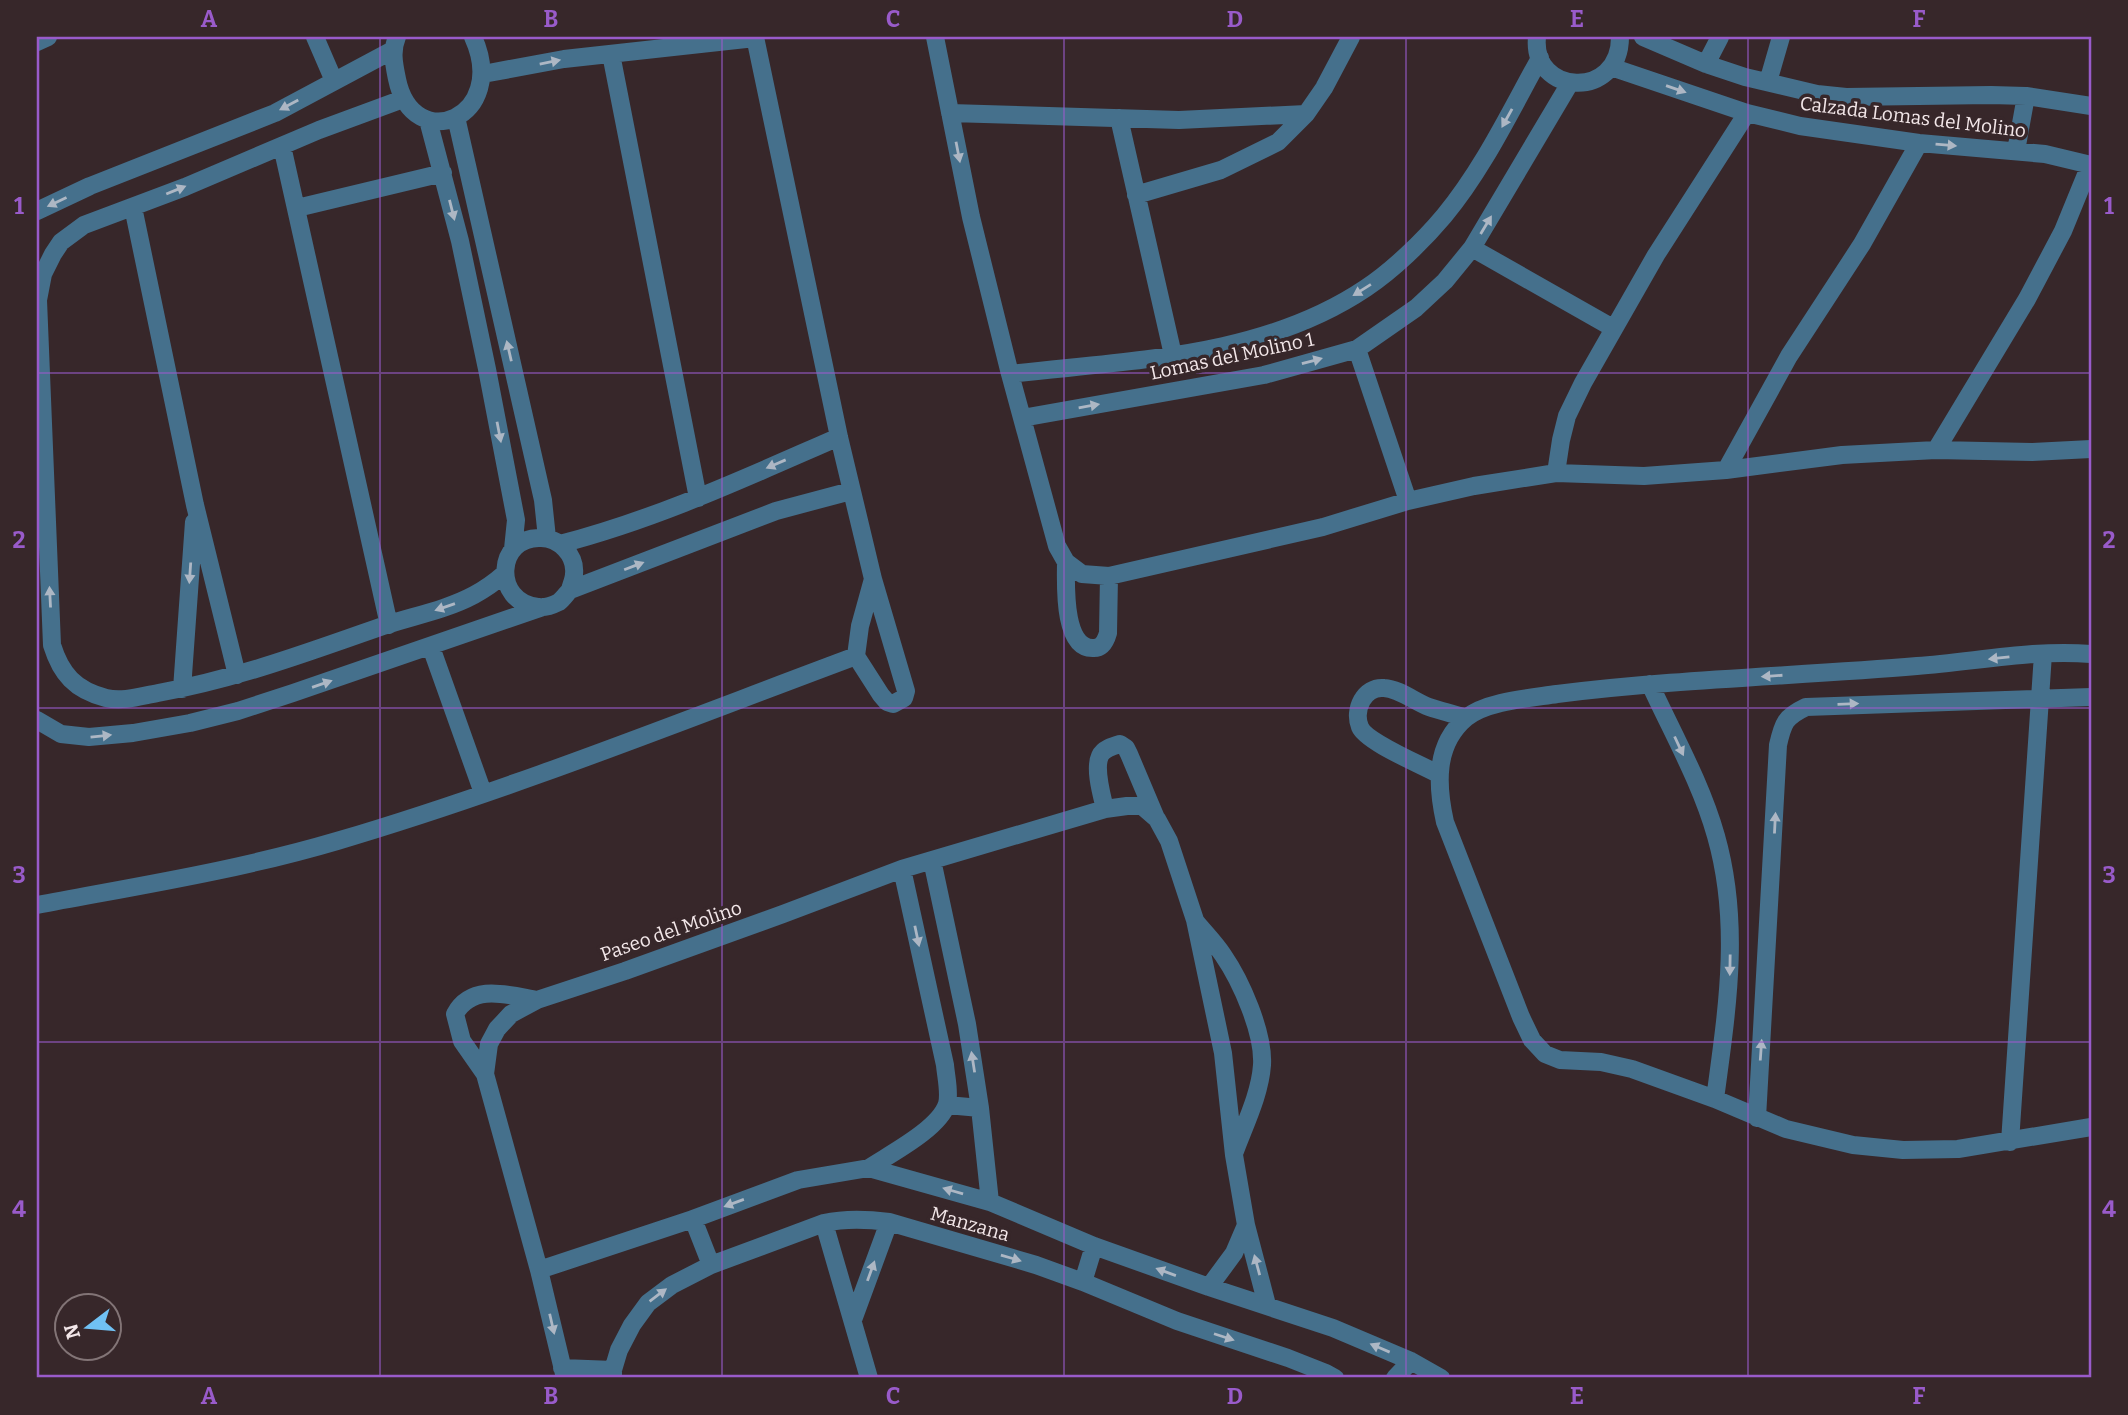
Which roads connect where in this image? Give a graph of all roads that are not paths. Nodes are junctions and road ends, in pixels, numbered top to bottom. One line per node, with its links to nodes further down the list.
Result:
1 (48, 37): 12 (street)
2 (315, 37): 19 (street)
3 (473, 37): 18 (street)
4 (755, 37): 14 (street); 49 (street)
5 (935, 37): 25 (street)
6 (1352, 37): 27 (street)
7 (1537, 37): 15 (street)
8 (1620, 37): 17 (street)
9 (1643, 37): 16 (street, Calzada Lomas del Molino)
10 (1720, 37): 16 (street)
11 (1781, 37): 20 (street)
12 (37, 42)
13 (395, 43): 19 (street); 23 (street)
14 (611, 54): 18 (street, one-way to 14); 56 (street)
15 (1540, 58): 21 (street); 45 (street, Lomas del Molino 1, one-way to 45)
16 (1706, 64): 20 (street, Calzada Lomas del Molino)
17 (1611, 67): 21 (street); 26 (street, Calzada Lomas del Molino, one-way to 26)
18 (483, 74): 28 (street)
19 (334, 81): 36 (street, one-way to 36)
20 (1768, 82): 22 (street, Calzada Lomas del Molino)
21 (1570, 83): 42 (street, Lomas del Molino 1, one-way to 21)
22 (2026, 96): 24 (street, Calzada Lomas del Molino); 33 (street)
23 (403, 99): 30 (street); 32 (street)
24 (2091, 106)
25 (950, 113): 29 (street); 46 (street, one-way to 46)
26 (1747, 113): 31 (street, Calzada Lomas del Molino); 43 (street)
27 (1307, 114): 29 (street); 37 (street)
28 (456, 117): 30 (street); 59 (street, one-way to 28)
29 (1119, 118): 37 (street)
30 (428, 120): 35 (street)
31 (1919, 143): 33 (street, Calzada Lomas del Molino, one-way to 33); 53 (street)
32 (282, 146): 38 (street, one-way to 32); 39 (street)
33 (2016, 151): 34 (street, Calzada Lomas del Molino)
34 (2091, 165): 51 (street)
35 (443, 173): 39 (street); 60 (street, one-way to 60)
36 (90, 186): 40 (street, one-way to 40); 41 (street)
37 (1136, 195): 45 (street)
38 (133, 207): 41 (street); 58 (street)
39 (297, 208): 67 (street)
40 (37, 211)
41 (100, 218): 47 (street)
42 (1472, 248): 43 (street); 44 (street, Lomas del Molino 1)
43 (1613, 328): 54 (street)
44 (1357, 349): 48 (street, Lomas del Molino 1, one-way to 44); 57 (street)
45 (1173, 355): 46 (street, Lomas del Molino 1)
46 (1010, 374): 48 (street)
47 (39, 413): 52 (street)
48 (1022, 418): 61 (street)
49 (839, 438): 55 (street); 56 (street, one-way to 56)
50 (2091, 449): 51 (street)
51 (1936, 450): 53 (street)
52 (40, 452): 74 (street, one-way to 52)
53 (1726, 470): 54 (street)
54 (1556, 473): 57 (street)
55 (852, 491): 64 (street); 65 (street, one-way to 55)
56 (698, 498): 59 (street)
57 (1408, 501): 63 (street)
58 (195, 505): 72 (street); 74 (street, one-way to 74)
59 (554, 541): 60 (street); 65 (street)
60 (513, 549): 62 (street)
61 (1066, 562): 63 (street); 63 (street)
62 (505, 574): 66 (street); 67 (street, one-way to 67)
63 (1109, 576)
64 (873, 579): 71 (street); 71 (street)
65 (570, 590): 66 (street)
66 (543, 607): 68 (street)
67 (388, 625): 72 (street)
68 (431, 647): 78 (street, one-way to 68); 80 (street)
69 (2043, 654): 70 (street); 73 (street, one-way to 73); 76 (street)
70 (2091, 654)
71 (856, 656): 80 (street)
72 (237, 675): 74 (street)
73 (1650, 684): 77 (street); 89 (street, one-way to 89)
74 (182, 689)
75 (2091, 697): 76 (street)
76 (2039, 698): 92 (street, one-way to 76); 94 (street)
77 (1466, 718): 79 (street); 79 (street)
78 (37, 720)
79 (1438, 774): 89 (street)
80 (483, 793): 85 (street)
81 (1105, 809): 82 (street, Paseo del Molino); 82 (street); 83 (street, Paseo del Molino)
82 (1157, 819): 86 (street)
83 (932, 860): 84 (street, Paseo del Molino); 91 (street, one-way to 83)
84 (902, 869): 87 (street, Paseo del Molino); 90 (street, one-way to 90)
85 (37, 905)
86 (1195, 920): 95 (street); 95 (street)
87 (537, 1000): 88 (street, Paseo del Molino); 88 (street)
88 (485, 1074): 104 (street, Paseo del Molino)
89 (1715, 1099): 92 (street)
90 (947, 1105): 91 (street); 96 (street)
91 (980, 1108): 97 (street)
92 (1757, 1118): 94 (street)
93 (2091, 1127): 94 (street)
94 (2010, 1142)
95 (1234, 1155): 101 (street)
96 (869, 1168): 97 (street, one-way to 96); 98 (street, one-way to 98)
97 (990, 1202): 102 (street)
98 (693, 1219): 103 (street); 104 (street)
99 (889, 1222): 100 (street, Manzana); 105 (street, Manzana, one-way to 105); 108 (street, one-way to 99)
100 (824, 1223): 103 (street, Manzana); 108 (street)
101 (1246, 1225): 106 (street); 107 (street, one-way to 101)
102 (1094, 1246): 105 (street); 106 (street, one-way to 102)
103 (711, 1265): 111 (street, Manzana, one-way to 103)
104 (539, 1270): 110 (street, Paseo del Molino, one-way to 110)
105 (1083, 1282): 113 (street, Manzana, one-way to 113)
106 (1209, 1287): 107 (street)
107 (1267, 1305): 109 (street, one-way to 107)
108 (853, 1320): 112 (street)
109 (1411, 1361): 114 (street); 115 (street)
110 (564, 1373): 111 (street)
111 (613, 1374)
112 (869, 1378)
113 (1335, 1378)
114 (1395, 1378)
115 (1441, 1378)

